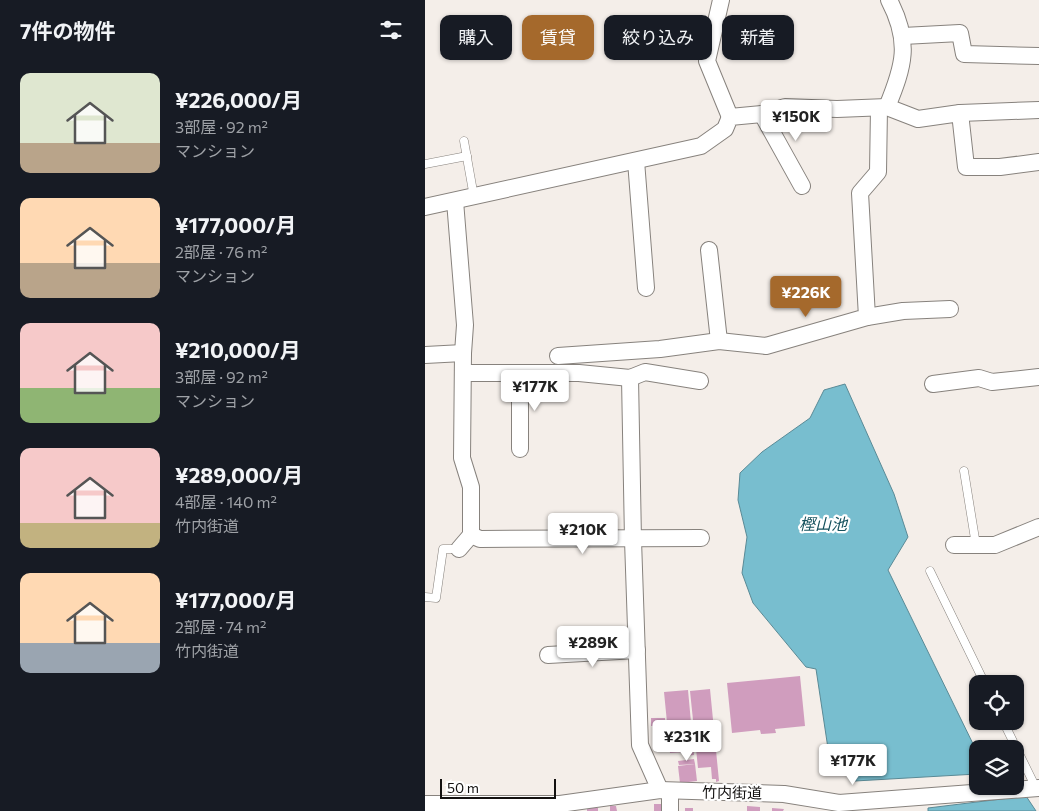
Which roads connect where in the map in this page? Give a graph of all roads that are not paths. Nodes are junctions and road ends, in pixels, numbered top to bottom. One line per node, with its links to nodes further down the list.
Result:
1 (721, 0): 9 (street)
2 (889, 0): 3 (street)
3 (903, 36): 4 (street); 5 (street)
4 (1039, 56)
5 (883, 107): 7 (street); 8 (street); 22 (street)
6 (1039, 110): 8 (street)
7 (762, 114): 9 (street); 15 (street)
8 (960, 114): 13 (street)
9 (730, 116): 12 (street)
10 (464, 142): 11 (lane)
11 (467, 156): 14 (lane); 16 (lane)
12 (636, 161): 16 (street); 20 (street)
13 (1039, 162)
14 (425, 164)
15 (803, 186)
16 (474, 197): 17 (street)
17 (455, 201): 18 (street); 24 (street)
18 (425, 207)
19 (709, 250): 23 (street)
20 (646, 288)
21 (950, 309): 22 (street)
22 (867, 317): 23 (street)
23 (719, 341): 26 (street)
24 (463, 353): 25 (street); 27 (street)
25 (425, 355)
26 (559, 356)
27 (463, 373): 28 (street); 36 (street)
28 (520, 374): 30 (street); 33 (street)
29 (1039, 377): 32 (street)
30 (630, 378): 31 (street); 38 (street)
31 (700, 380)
32 (933, 384)
33 (519, 449)
34 (964, 471): 39 (lane)
35 (1039, 527): 39 (street)
36 (471, 535): 38 (street); 41 (street)
37 (701, 538): 38 (street)
38 (633, 540): 44 (street)
39 (976, 545): 40 (street)
40 (954, 546)
41 (459, 549): 43 (lane)
42 (930, 571): 46 (lane)
43 (425, 598)
44 (637, 650): 45 (street); 49 (street)
45 (548, 655)
46 (981, 675)
47 (1008, 730): 48 (lane)
48 (1038, 790): 49 (street, 竹内街道)
49 (665, 791): 50 (street, 竹内街道); 51 (street)
50 (425, 804)
51 (670, 811)

